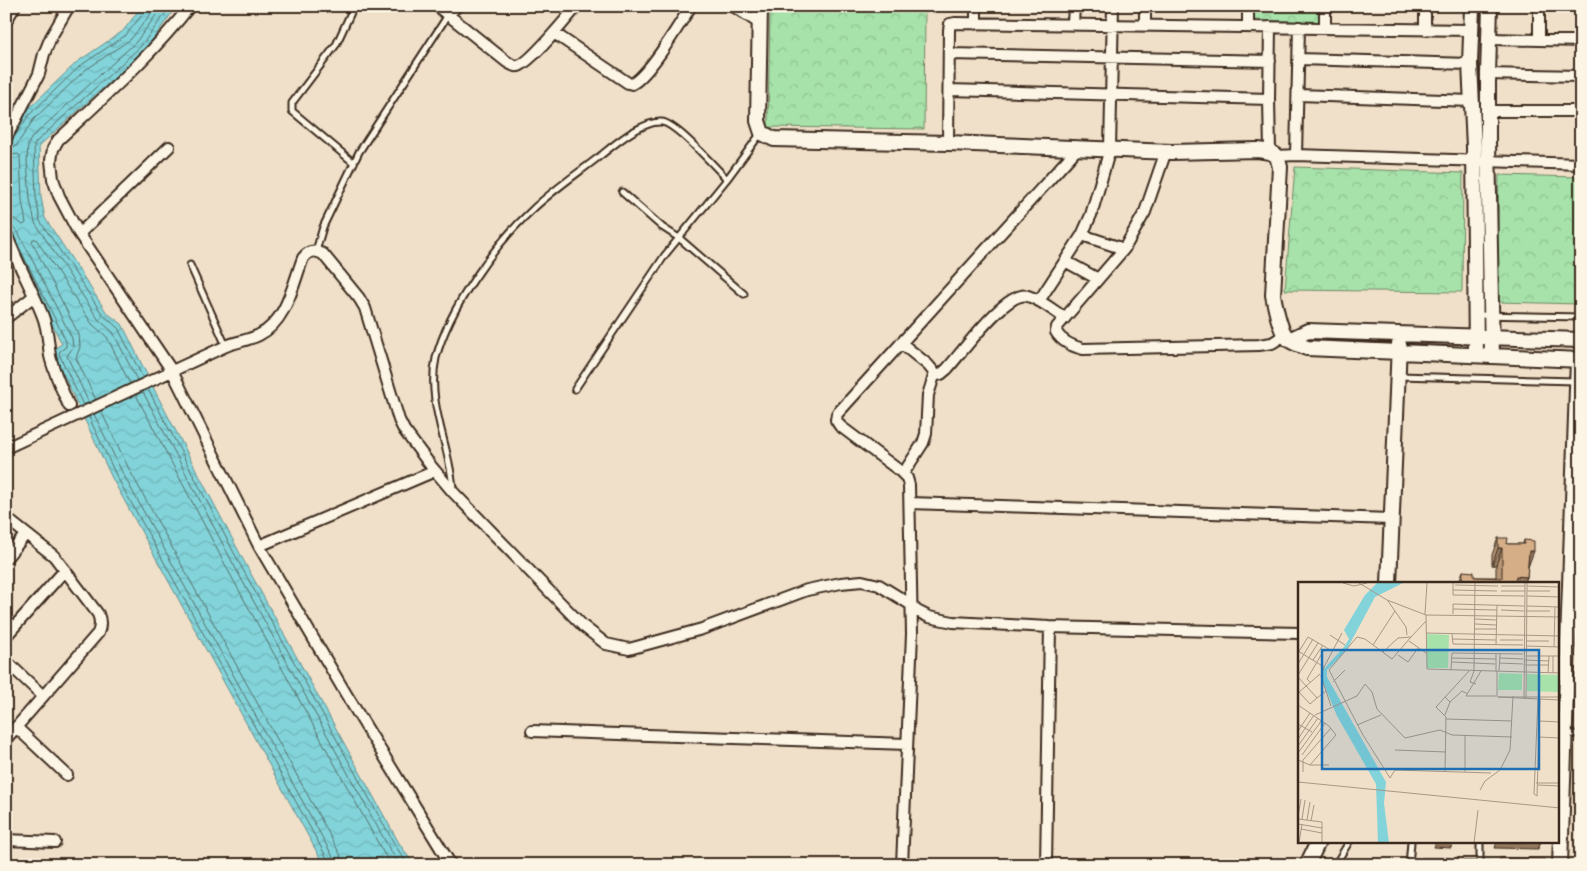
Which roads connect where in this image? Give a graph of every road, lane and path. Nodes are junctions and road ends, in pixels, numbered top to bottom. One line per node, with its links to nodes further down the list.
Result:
1 (15, 6): 22 (street)
2 (69, 6): 52 (street)
3 (190, 6): 68 (street)
4 (354, 6): 63 (lane)
5 (437, 6): 21 (street)
6 (456, 6): 21 (street)
7 (578, 6): 34 (street)
8 (691, 6): 34 (street)
9 (733, 6): 23 (street)
10 (760, 6): 23 (street)
11 (976, 6): 24 (street)
12 (1074, 6): 25 (street)
13 (1113, 6): 26 (street)
14 (1145, 6): 27 (street)
15 (1248, 6): 28 (street)
16 (1325, 6): 31 (street)
17 (1425, 6): 32 (street)
18 (1472, 6): 33 (street)
19 (1490, 6): 35 (street)
20 (1539, 6): 36 (street)
21 (449, 14): 34 (street); 63 (lane)
22 (6, 21)
23 (759, 23): 53 (street)
24 (976, 24): 25 (street); 38 (street)
25 (1073, 24): 26 (street)
26 (1113, 24): 27 (street); 39 (street)
27 (1145, 25): 28 (street)
28 (1248, 27): 29 (street)
29 (1270, 27): 30 (street); 41 (street)
30 (1299, 27): 31 (street); 40 (street)
31 (1325, 28): 32 (street)
32 (1425, 30): 33 (street)
33 (1471, 30): 42 (street)
34 (554, 32)
35 (1490, 39): 36 (street); 43 (street)
36 (1539, 40): 37 (street)
37 (1581, 41)
38 (950, 54): 39 (street); 45 (street)
39 (1112, 57): 41 (street); 46 (street)
40 (1299, 59): 42 (street); 47 (street)
41 (1270, 61): 48 (street)
42 (1470, 64): 49 (street)
43 (1488, 74): 44 (street); 50 (street)
44 (1581, 76)
45 (949, 90): 46 (street); 55 (street)
46 (1111, 94): 48 (street); 58 (street)
47 (1298, 95): 49 (street); 61 (street)
48 (1269, 99): 60 (street)
49 (1472, 101): 62 (street)
50 (1488, 110): 51 (street); 62 (street)
51 (1581, 112)
52 (10, 120): 54 (street)
53 (762, 133): 55 (street); 65 (lane)
54 (6, 138)
55 (948, 143): 57 (street)
56 (169, 146): 68 (street)
57 (1078, 148): 58 (street); 89 (street)
58 (1110, 149): 59 (street); 69 (street)
59 (1166, 151): 60 (street); 71 (street)
60 (1274, 154): 61 (street); 87 (street)
61 (1296, 154): 62 (street)
62 (1482, 161): 64 (street); 79 (street); 80 (street)
63 (354, 163): 72 (lane)
64 (1581, 164)
65 (727, 179): 70 (lane); 104 (lane)
66 (622, 192): 70 (lane)
67 (6, 233): 77 (street)
68 (80, 234): 95 (street)
69 (1082, 234): 71 (street); 73 (street)
70 (679, 238): 76 (lane); 99 (lane)
71 (1124, 249): 75 (street)
72 (316, 251): 90 (street); 102 (street)
73 (1064, 261): 75 (street); 78 (street)
74 (190, 265): 90 (lane)
75 (1098, 279): 83 (street)
76 (744, 294)
77 (34, 296): 82 (street); 100 (street)
78 (1039, 301): 83 (street); 96 (street)
79 (1476, 315): 80 (lane); 85 (street)
80 (1491, 315): 81 (lane); 86 (street)
81 (1581, 317)
82 (6, 318)
83 (1065, 318): 87 (street)
84 (1400, 333): 85 (street); 87 (street); 91 (street)
85 (1476, 336): 86 (street); 92 (street)
86 (1491, 337): 88 (street); 93 (street)
87 (1287, 338): 91 (street)
88 (1581, 340)
89 (901, 343): 96 (street); 103 (street)
90 (226, 346): 95 (street)
91 (1398, 353): 92 (street); 97 (street)
92 (1476, 355): 93 (street)
93 (1492, 356): 94 (street)
94 (1579, 360): 98 (street)
95 (170, 372): 101 (street); 109 (street)
96 (934, 376): 103 (street)
97 (1397, 376): 98 (lane); 107 (street)
98 (1579, 382): 121 (street)
99 (574, 389)
100 (69, 406)
101 (6, 448)
102 (435, 471): 104 (street); 109 (street)
103 (903, 474): 105 (street)
104 (454, 492): 113 (street)
105 (910, 503): 107 (street); 113 (street)
106 (6, 518): 108 (street)
107 (1391, 519): 112 (street)
108 (26, 534): 110 (street); 111 (street)
109 (259, 546): 132 (street)
110 (6, 558)
111 (65, 570): 116 (street); 118 (street)
112 (1388, 582)
113 (910, 604): 114 (street); 124 (street)
114 (1050, 627): 115 (street); 134 (street)
115 (1298, 633)
116 (6, 636)
117 (6, 661): 118 (street)
118 (43, 696): 119 (street)
119 (16, 727): 123 (street); 125 (street)
120 (532, 730): 124 (street)
121 (1561, 734): 122 (lane); 141 (street)
122 (1581, 734)
123 (6, 739)
124 (907, 744): 133 (street)
125 (67, 774)
126 (6, 840): 127 (street)
127 (55, 842)
128 (1317, 844): 135 (street)
129 (1348, 844): 136 (lane)
130 (1410, 844): 137 (lane)
131 (1480, 844): 139 (lane)
132 (451, 865)
133 (902, 865)
134 (1046, 865)
135 (1307, 865)
136 (1335, 865)
137 (1409, 865)
138 (1414, 865): 139 (lane)
139 (1480, 865): 140 (lane)
140 (1489, 865)
141 (1560, 865)

